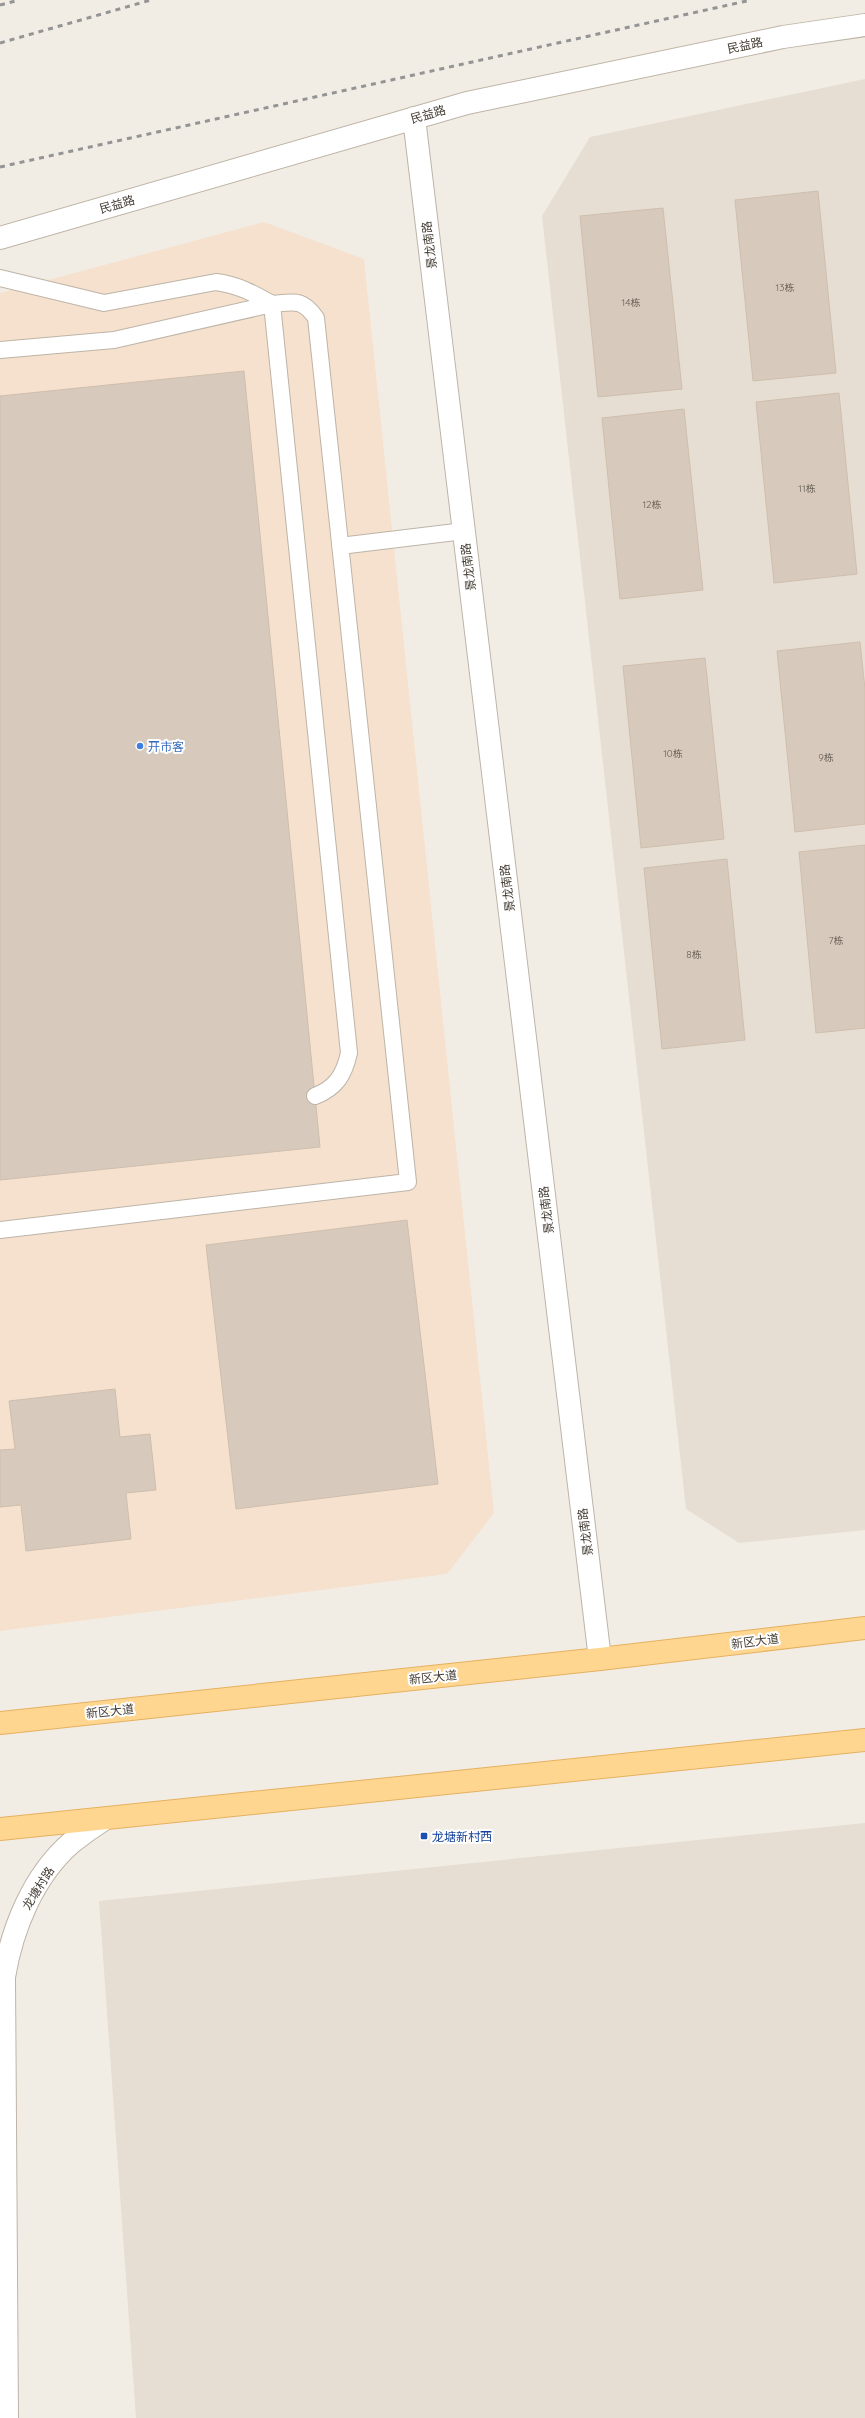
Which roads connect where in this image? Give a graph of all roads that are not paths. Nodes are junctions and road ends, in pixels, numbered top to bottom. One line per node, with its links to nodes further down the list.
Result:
1 (865, 25): 2 (street, 民益路)
2 (414, 118): 3 (street, 民益路); 7 (street, 景龙南路)
3 (0, 238)
4 (0, 278): 5 (lane)
5 (272, 304): 6 (lane); 8 (lane); 9 (lane)
6 (0, 350)
7 (464, 531): 8 (lane); 12 (street, 景龙南路)
8 (340, 546): 10 (lane)
9 (315, 1096)
10 (0, 1230)
11 (865, 1628): 12 (main road, 新区大道)
12 (600, 1659): 13 (main road, 新区大道)
13 (0, 1723)
14 (865, 1740): 15 (main road)
15 (103, 1820): 16 (main road); 17 (street, 龙塘村路)
16 (0, 1829)
17 (2, 1973): 18 (street, 龙塘村路)
18 (7, 2418)

